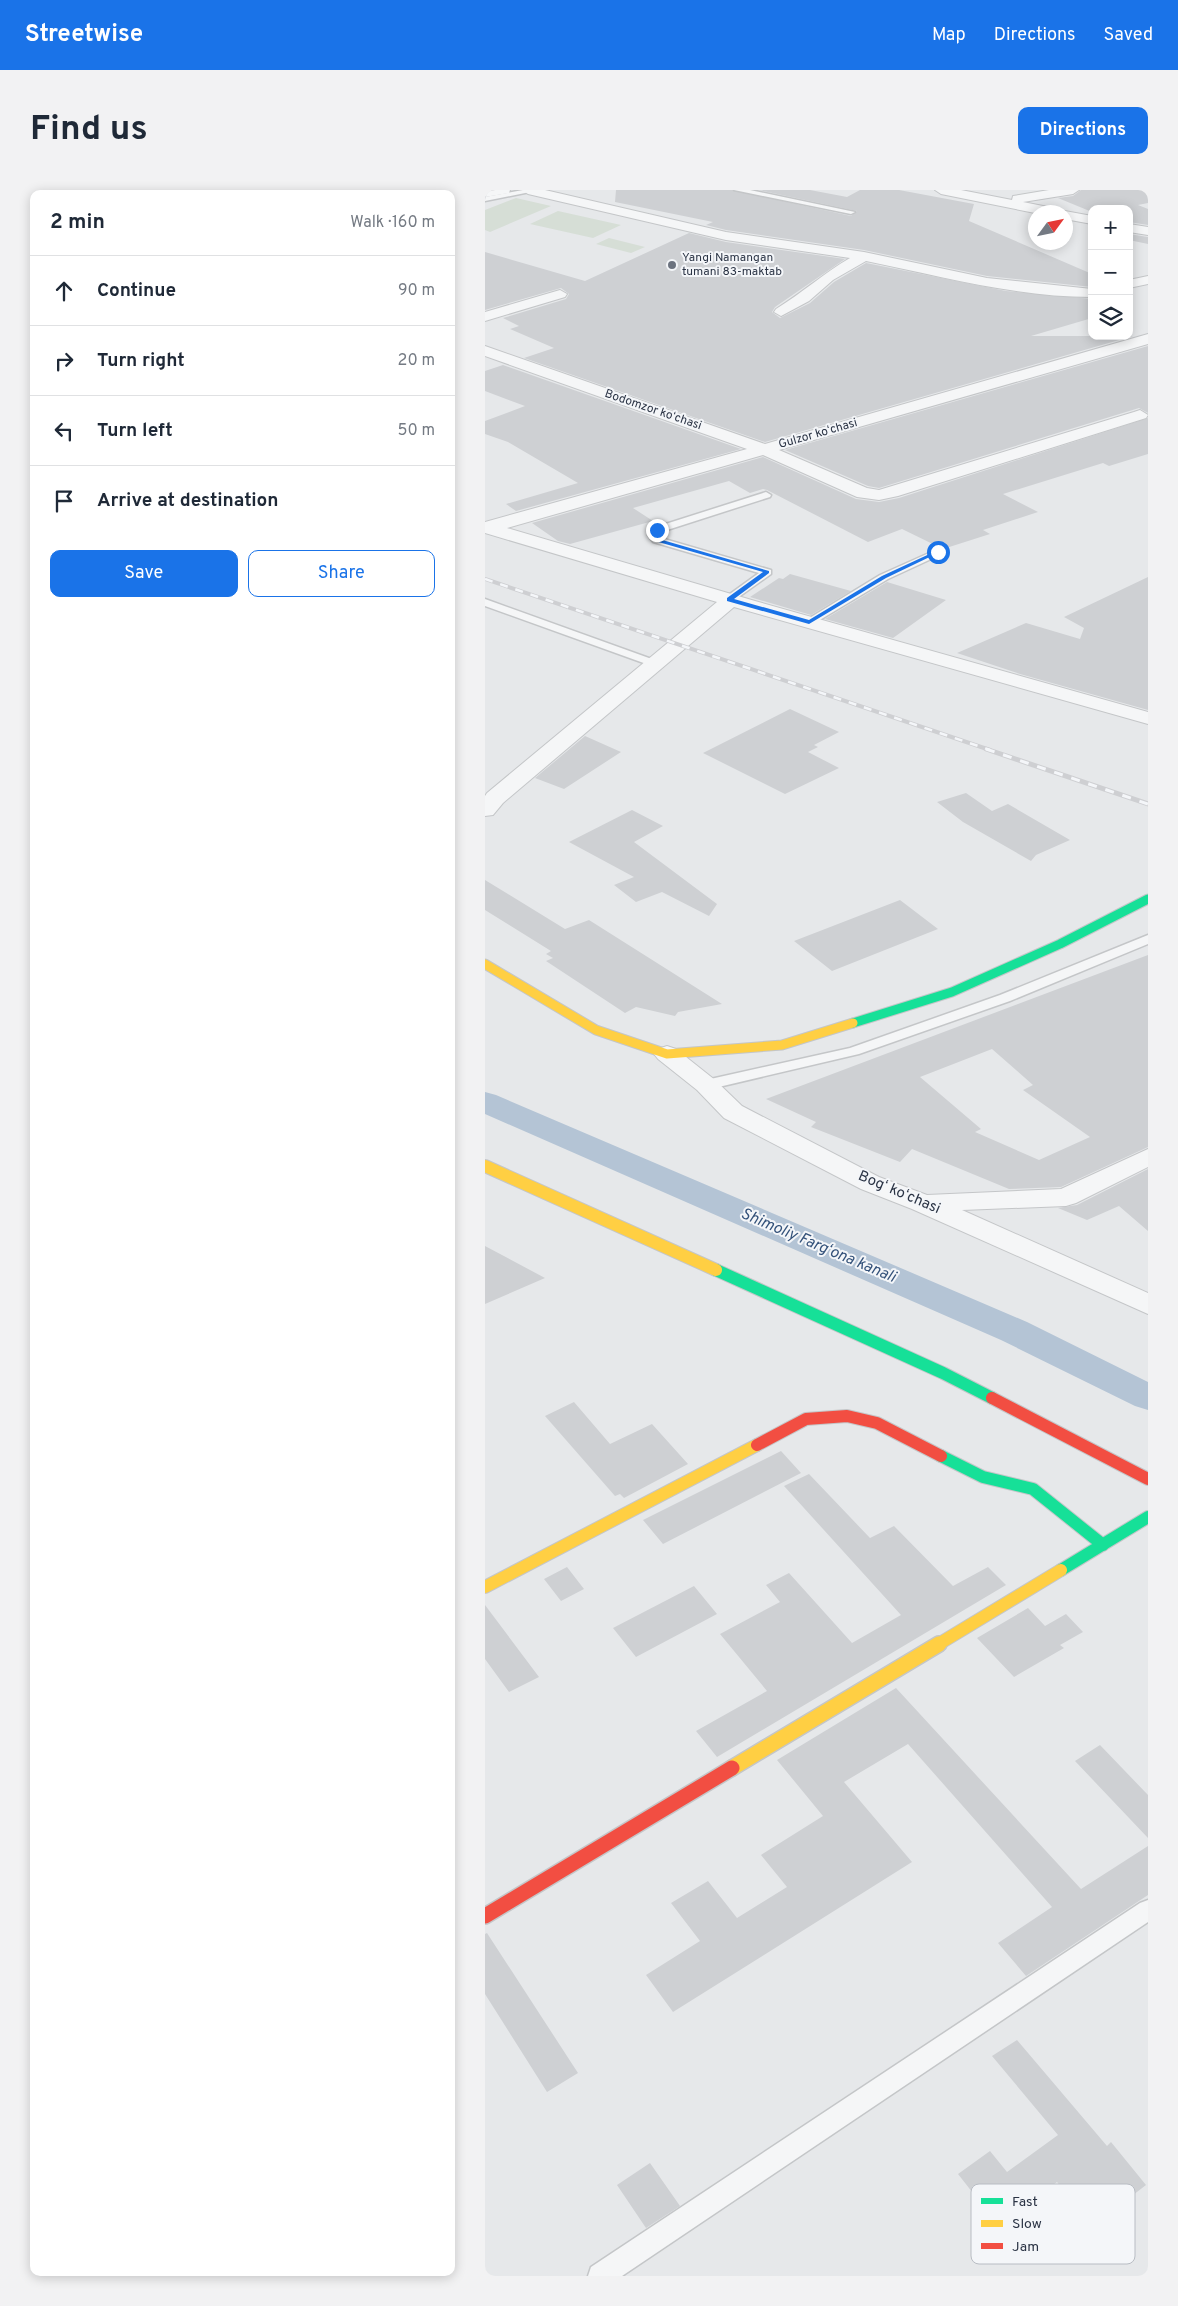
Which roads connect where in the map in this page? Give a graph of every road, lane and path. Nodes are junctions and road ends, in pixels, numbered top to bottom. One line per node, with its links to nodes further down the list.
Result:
1 (504, 190): 6 (street)
2 (530, 190): 7 (lane); 15 (street)
3 (738, 190): 10 (lane)
4 (941, 190): 8 (street)
5 (1073, 190): 8 (street)
6 (485, 192)
7 (485, 199)
8 (1001, 202): 9 (street)
9 (1028, 207)
10 (851, 212)
11 (1073, 216): 12 (street)
12 (1088, 219)
13 (1133, 229): 14 (street)
14 (1148, 231)
15 (864, 256): 18 (street); 20 (street)
16 (1148, 280): 17 (street)
17 (1133, 283)
18 (1088, 293)
19 (560, 294): 21 (street)
20 (781, 312)
21 (485, 317)
22 (1148, 339): 27 (street, Gulzor koʻchasi)
23 (485, 351): 25 (street, Bodomzor koʻchasi)
24 (485, 361): 25 (street, Bodomzor koʻchasi)
25 (541, 370): 27 (street, Bodomzor koʻchasi)
26 (1140, 414): 27 (street, Bodomzor koʻchasi)
27 (764, 449): 29 (street, Gulzor koʻchasi)
28 (766, 495): 31 (lane)
29 (486, 528): 31 (street)
30 (938, 552): 33 (lane)
31 (730, 600): 33 (street); 34 (street)
32 (485, 602): 34 (lane)
33 (809, 622): 35 (street)
34 (656, 664): 36 (street)
35 (1148, 718)
36 (485, 810)
37 (1148, 899): 40 (street)
38 (1148, 939): 41 (lane)
39 (485, 964): 40 (street)
40 (667, 1054): 41 (street, Bogʻ koʻchasi)
41 (706, 1085): 44 (street, Bogʻ koʻchasi)
42 (1148, 1157): 44 (street)
43 (485, 1166): 46 (street)
44 (922, 1203): 45 (street, Bogʻ koʻchasi)
45 (1148, 1304)
46 (1148, 1479)
47 (1148, 1517): 48 (street)
48 (1103, 1544): 49 (street); 51 (street)
49 (485, 1587)
50 (1148, 1910): 52 (lane)
51 (485, 1916)
52 (600, 2276)

